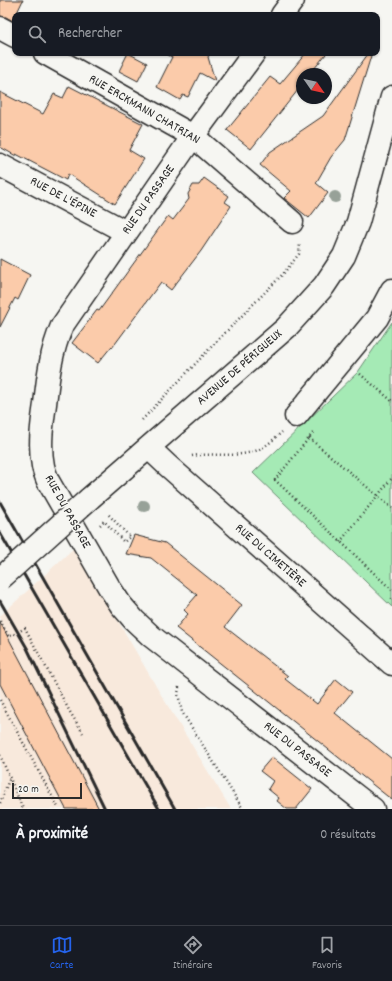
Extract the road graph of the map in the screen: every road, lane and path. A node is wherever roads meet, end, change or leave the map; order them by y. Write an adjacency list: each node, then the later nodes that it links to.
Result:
1 (293, 0): 2 (street)
2 (284, 12)
3 (0, 28): 4 (street)
4 (12, 34)
5 (50, 56): 8 (street, RUE ERCKMANN CHATRIAN)
6 (252, 56): 8 (street, RUE DU PASSAGE)
7 (392, 96): 18 (street, AVENUE DE PÉRIGUEUX)
8 (193, 136): 10 (street, RUE ERCKMANN CHATRIAN); 11 (street, RUE DU PASSAGE)
9 (0, 165): 11 (street, RUE DE L'ÉPINE)
10 (292, 222): 13 (path)
11 (126, 232): 32 (street, RUE DU PASSAGE)
12 (392, 290): 14 (street)
13 (217, 341)
14 (343, 360): 15 (path); 16 (street)
15 (392, 401)
16 (296, 416): 19 (path)
17 (309, 438): 22 (path)
18 (149, 448): 23 (street, AVENUE DE PÉRIGUEUX); 33 (street, RUE DU CIMETIÈRE)
19 (194, 455)
20 (392, 478): 22 (path)
21 (275, 480): 26 (path)
22 (378, 496): 24 (path); 26 (path)
23 (97, 505): 25 (path); 27 (street, AVENUE DE PÉRIGUEUX, bridge)
24 (392, 508)
25 (104, 521)
26 (340, 542): 28 (path)
27 (0, 579)
28 (392, 590)
29 (392, 598): 30 (path)
30 (392, 602)
31 (0, 621): 35 (path)
32 (184, 661): 41 (path); 42 (street, RUE DU PASSAGE)
33 (392, 664)
34 (0, 700): 40 (path)
35 (83, 733)
36 (0, 755): 37 (path)
37 (10, 777): 38 (path); 39 (path)
38 (0, 803)
39 (23, 809)
40 (59, 809)
41 (243, 809)
42 (373, 809)

